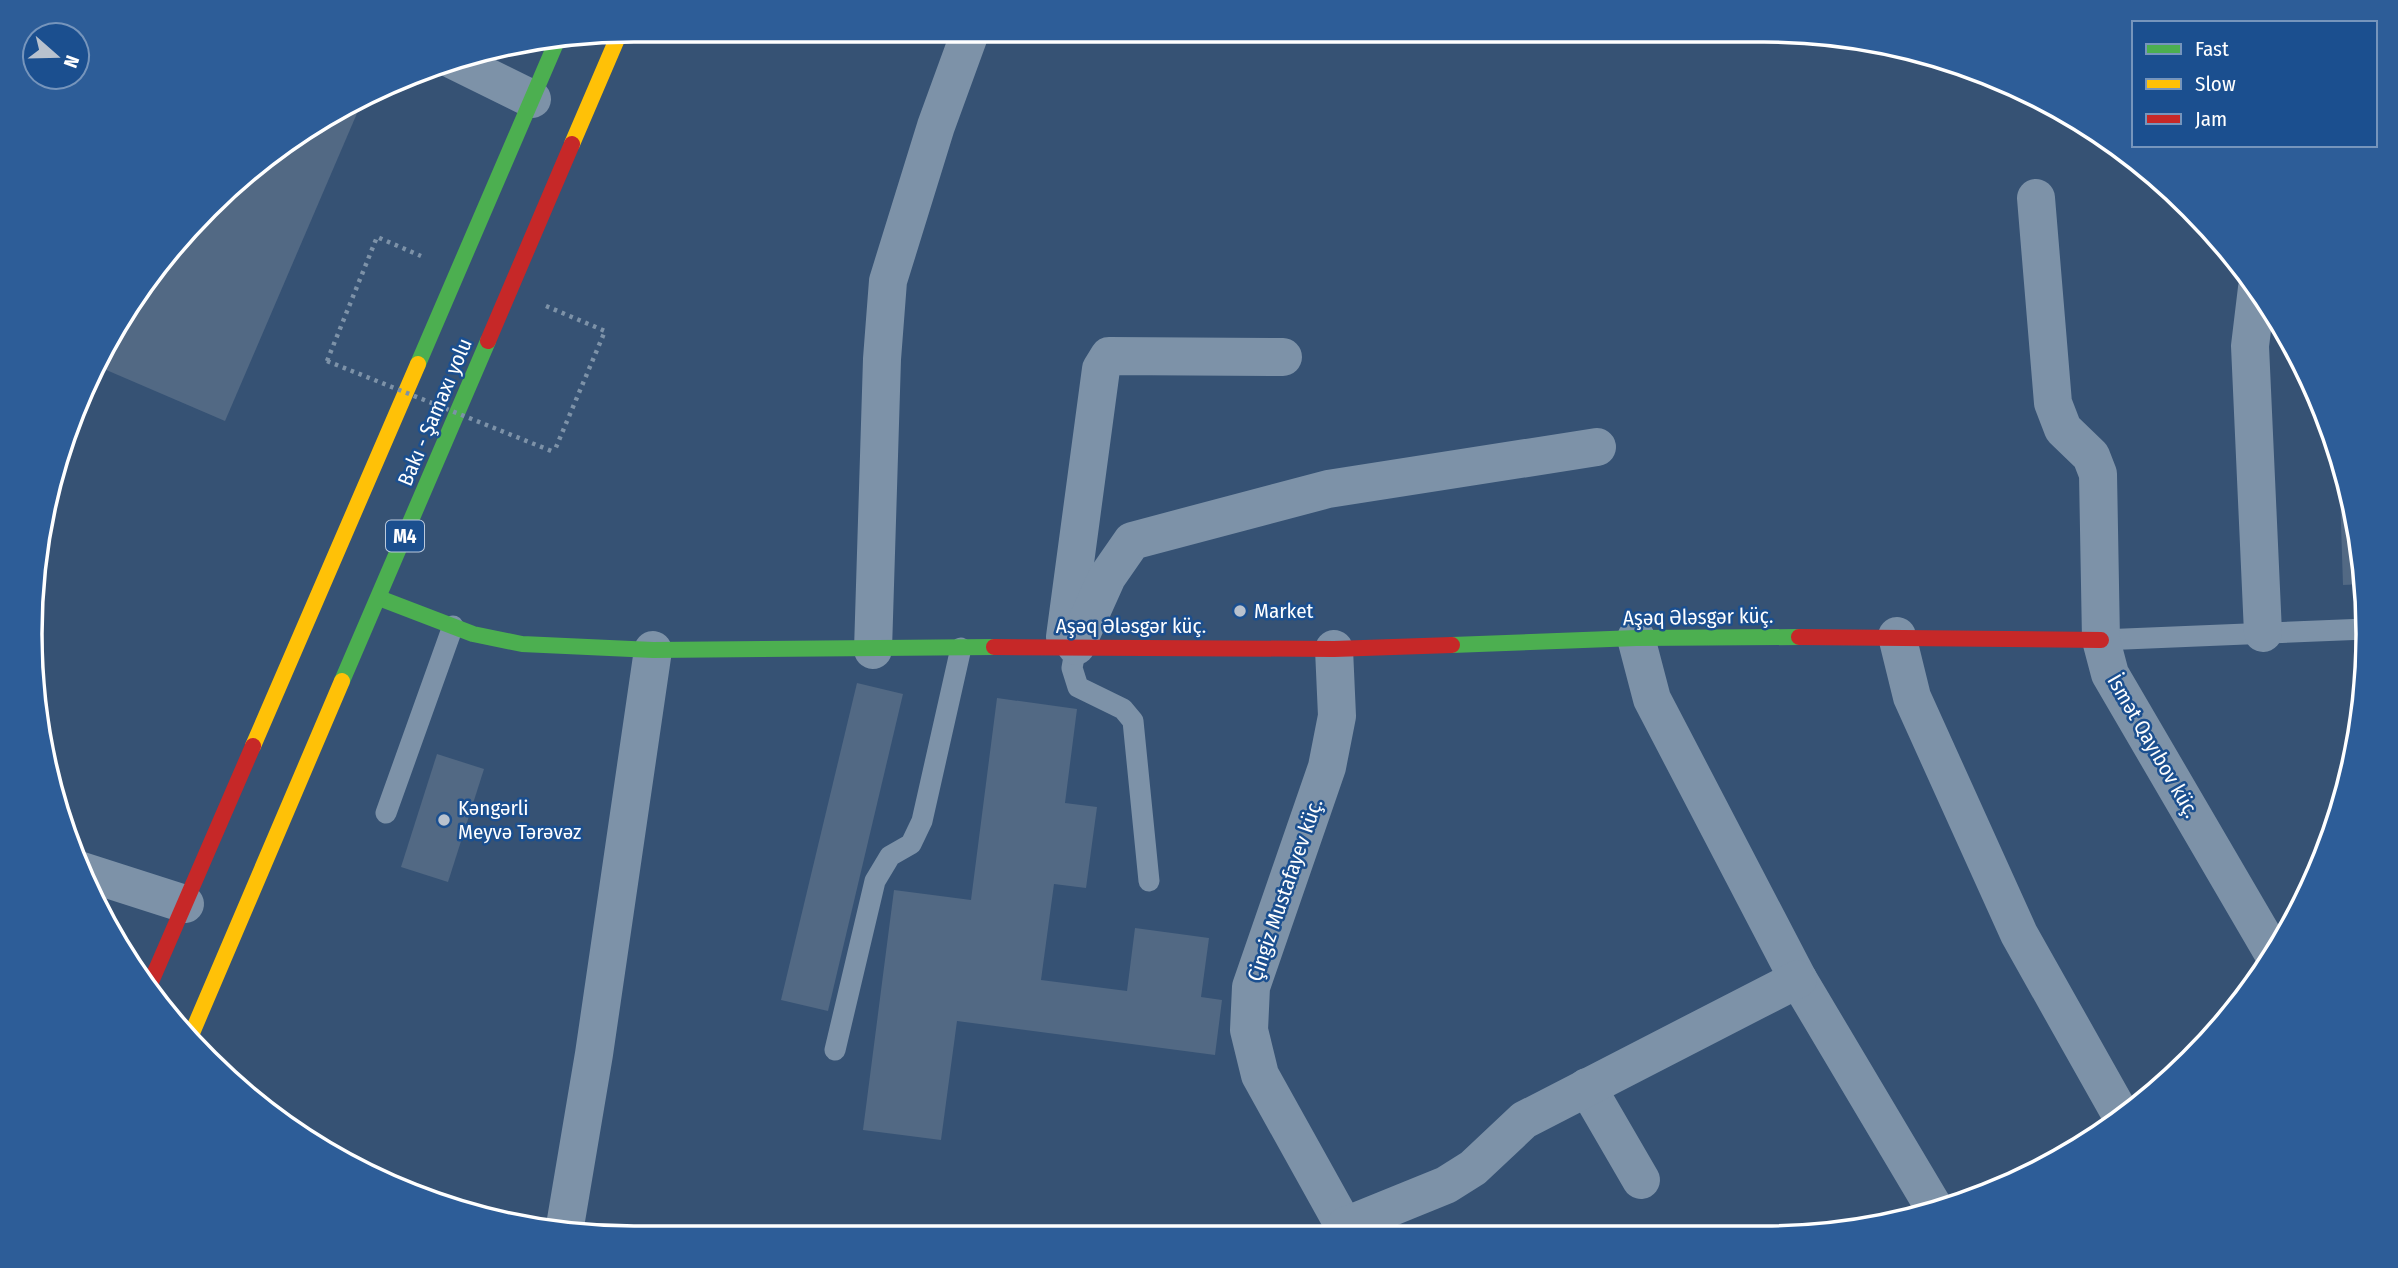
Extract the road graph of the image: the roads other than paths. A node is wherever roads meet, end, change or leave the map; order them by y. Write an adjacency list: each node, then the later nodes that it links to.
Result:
1 (615, 42): 10 (main road, Bakı - Şamaxı yolu / M4)
2 (967, 42): 21 (street)
3 (554, 47): 5 (main road, Bakı - Şamaxı yolu)
4 (466, 66): 5 (street)
5 (532, 99): 25 (main road, Bakı - Şamaxı yolu)
6 (2036, 198): 16 (street, İsmət Qayıbov küç.)
7 (2255, 304): 13 (street)
8 (1283, 357): 17 (street)
9 (1597, 447): 17 (street)
10 (379, 598): 11 (main road, Aşəq Ələsgər küç.); 29 (main road, Bakı - Şamaxı yolu / M4)
11 (453, 626): 20 (main road, Aşəq Ələsgər küç.); 22 (lane)
12 (2356, 629): 13 (lane)
13 (2263, 633): 16 (lane)
14 (1897, 636): 15 (main road, Aşəq Ələsgər küç.); 16 (main road, Aşəq Ələsgər küç.); 32 (street)
15 (1636, 638): 19 (main road, Aşəq Ələsgər küç.); 28 (street)
16 (2101, 640): 26 (street, İsmət Qayıbov küç.)
17 (1070, 646): 18 (main road, Aşəq Ələsgər küç.); 19 (main road, Aşəq Ələsgər küç.); 24 (lane)
18 (961, 648): 21 (main road, Aşəq Ələsgər küç.); 30 (lane)
19 (1334, 649): 36 (street, Çingiz Mustafayev küç.)
20 (653, 650): 21 (main road, Aşəq Ələsgər küç.); 35 (street)
21 (873, 650)
22 (386, 813)
23 (93, 875): 25 (street)
24 (1149, 881)
25 (184, 904): 27 (main road, Bakı - Şamaxı yolu)
26 (2268, 944)
27 (153, 978)
28 (1798, 979): 31 (street); 34 (street)
29 (194, 1030)
30 (835, 1050)
31 (1587, 1087): 33 (street); 37 (street)
32 (2117, 1109)
33 (1642, 1180)
34 (1931, 1202)
35 (566, 1222)
36 (1345, 1226)
37 (1356, 1226)

